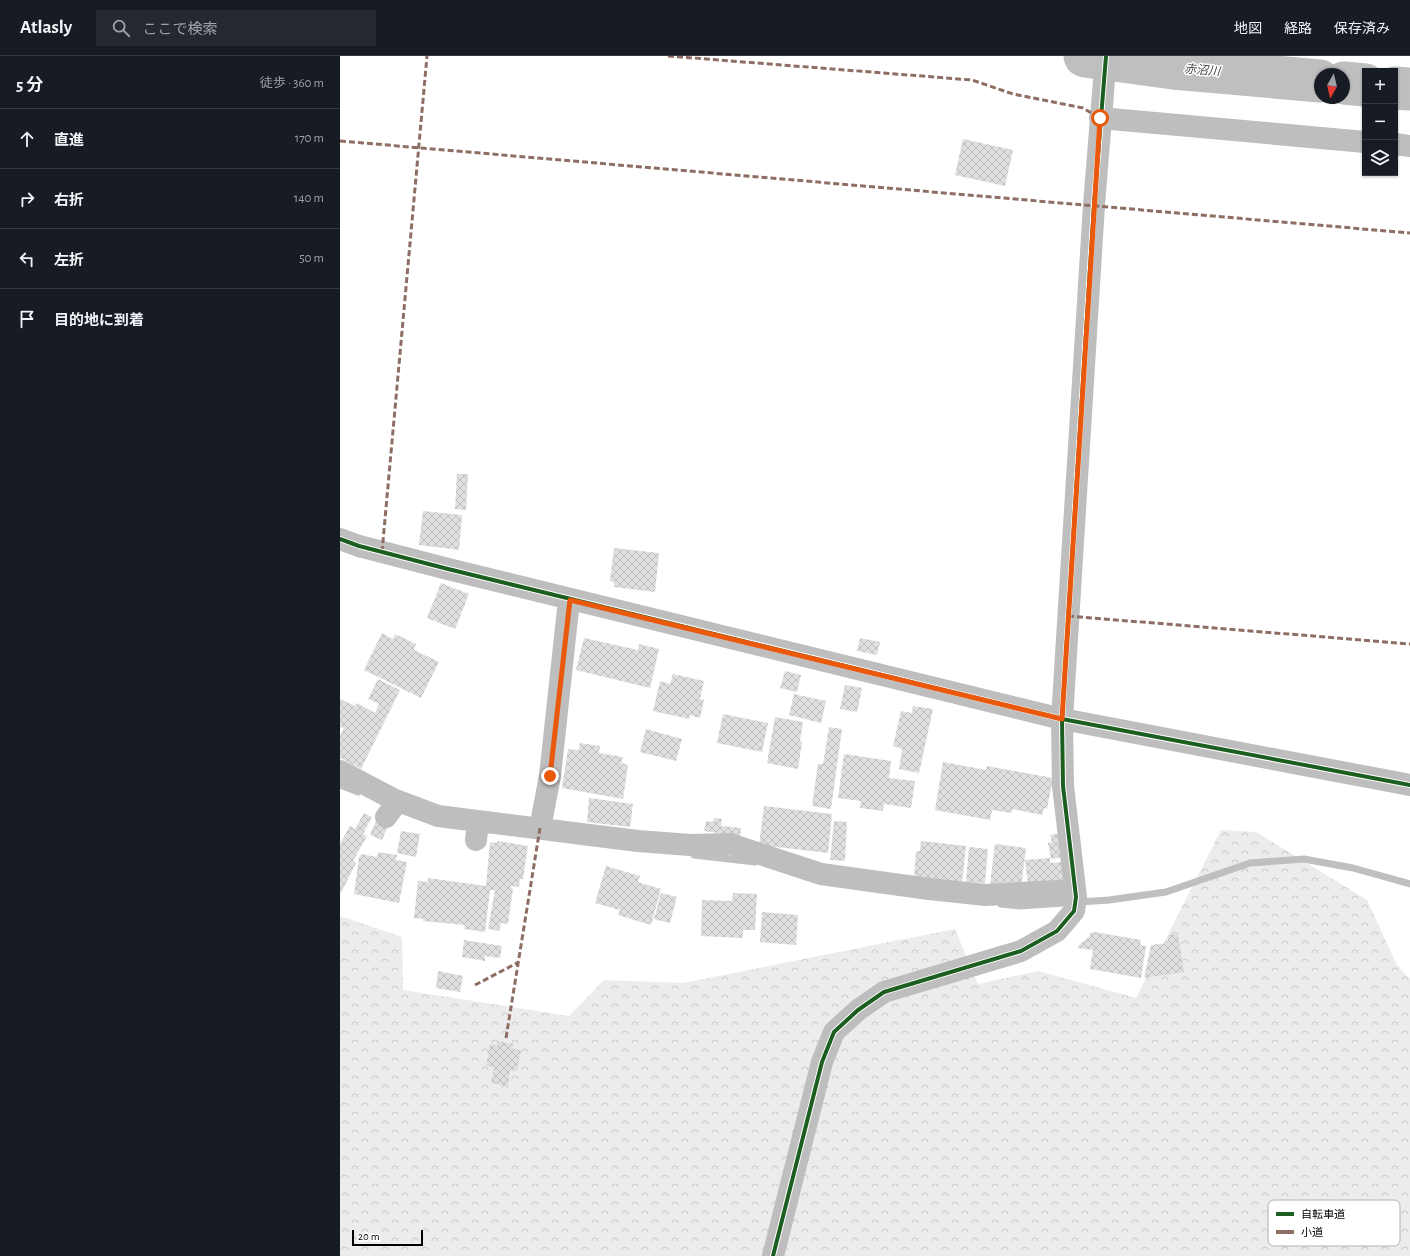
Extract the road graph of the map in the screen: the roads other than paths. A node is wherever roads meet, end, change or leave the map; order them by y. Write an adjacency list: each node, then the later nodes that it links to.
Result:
1 (1106, 56): 2 (street)
2 (1101, 109): 3 (street); 8 (street)
3 (1362, 142)
4 (1398, 144): 5 (street)
5 (1410, 146)
6 (340, 539): 7 (street)
7 (570, 600): 8 (street); 11 (street)
8 (1062, 719): 10 (street); 12 (street)
9 (340, 771): 11 (street)
10 (1410, 785)
11 (540, 828): 12 (street)
12 (1075, 899): 13 (street)
13 (773, 1256)

